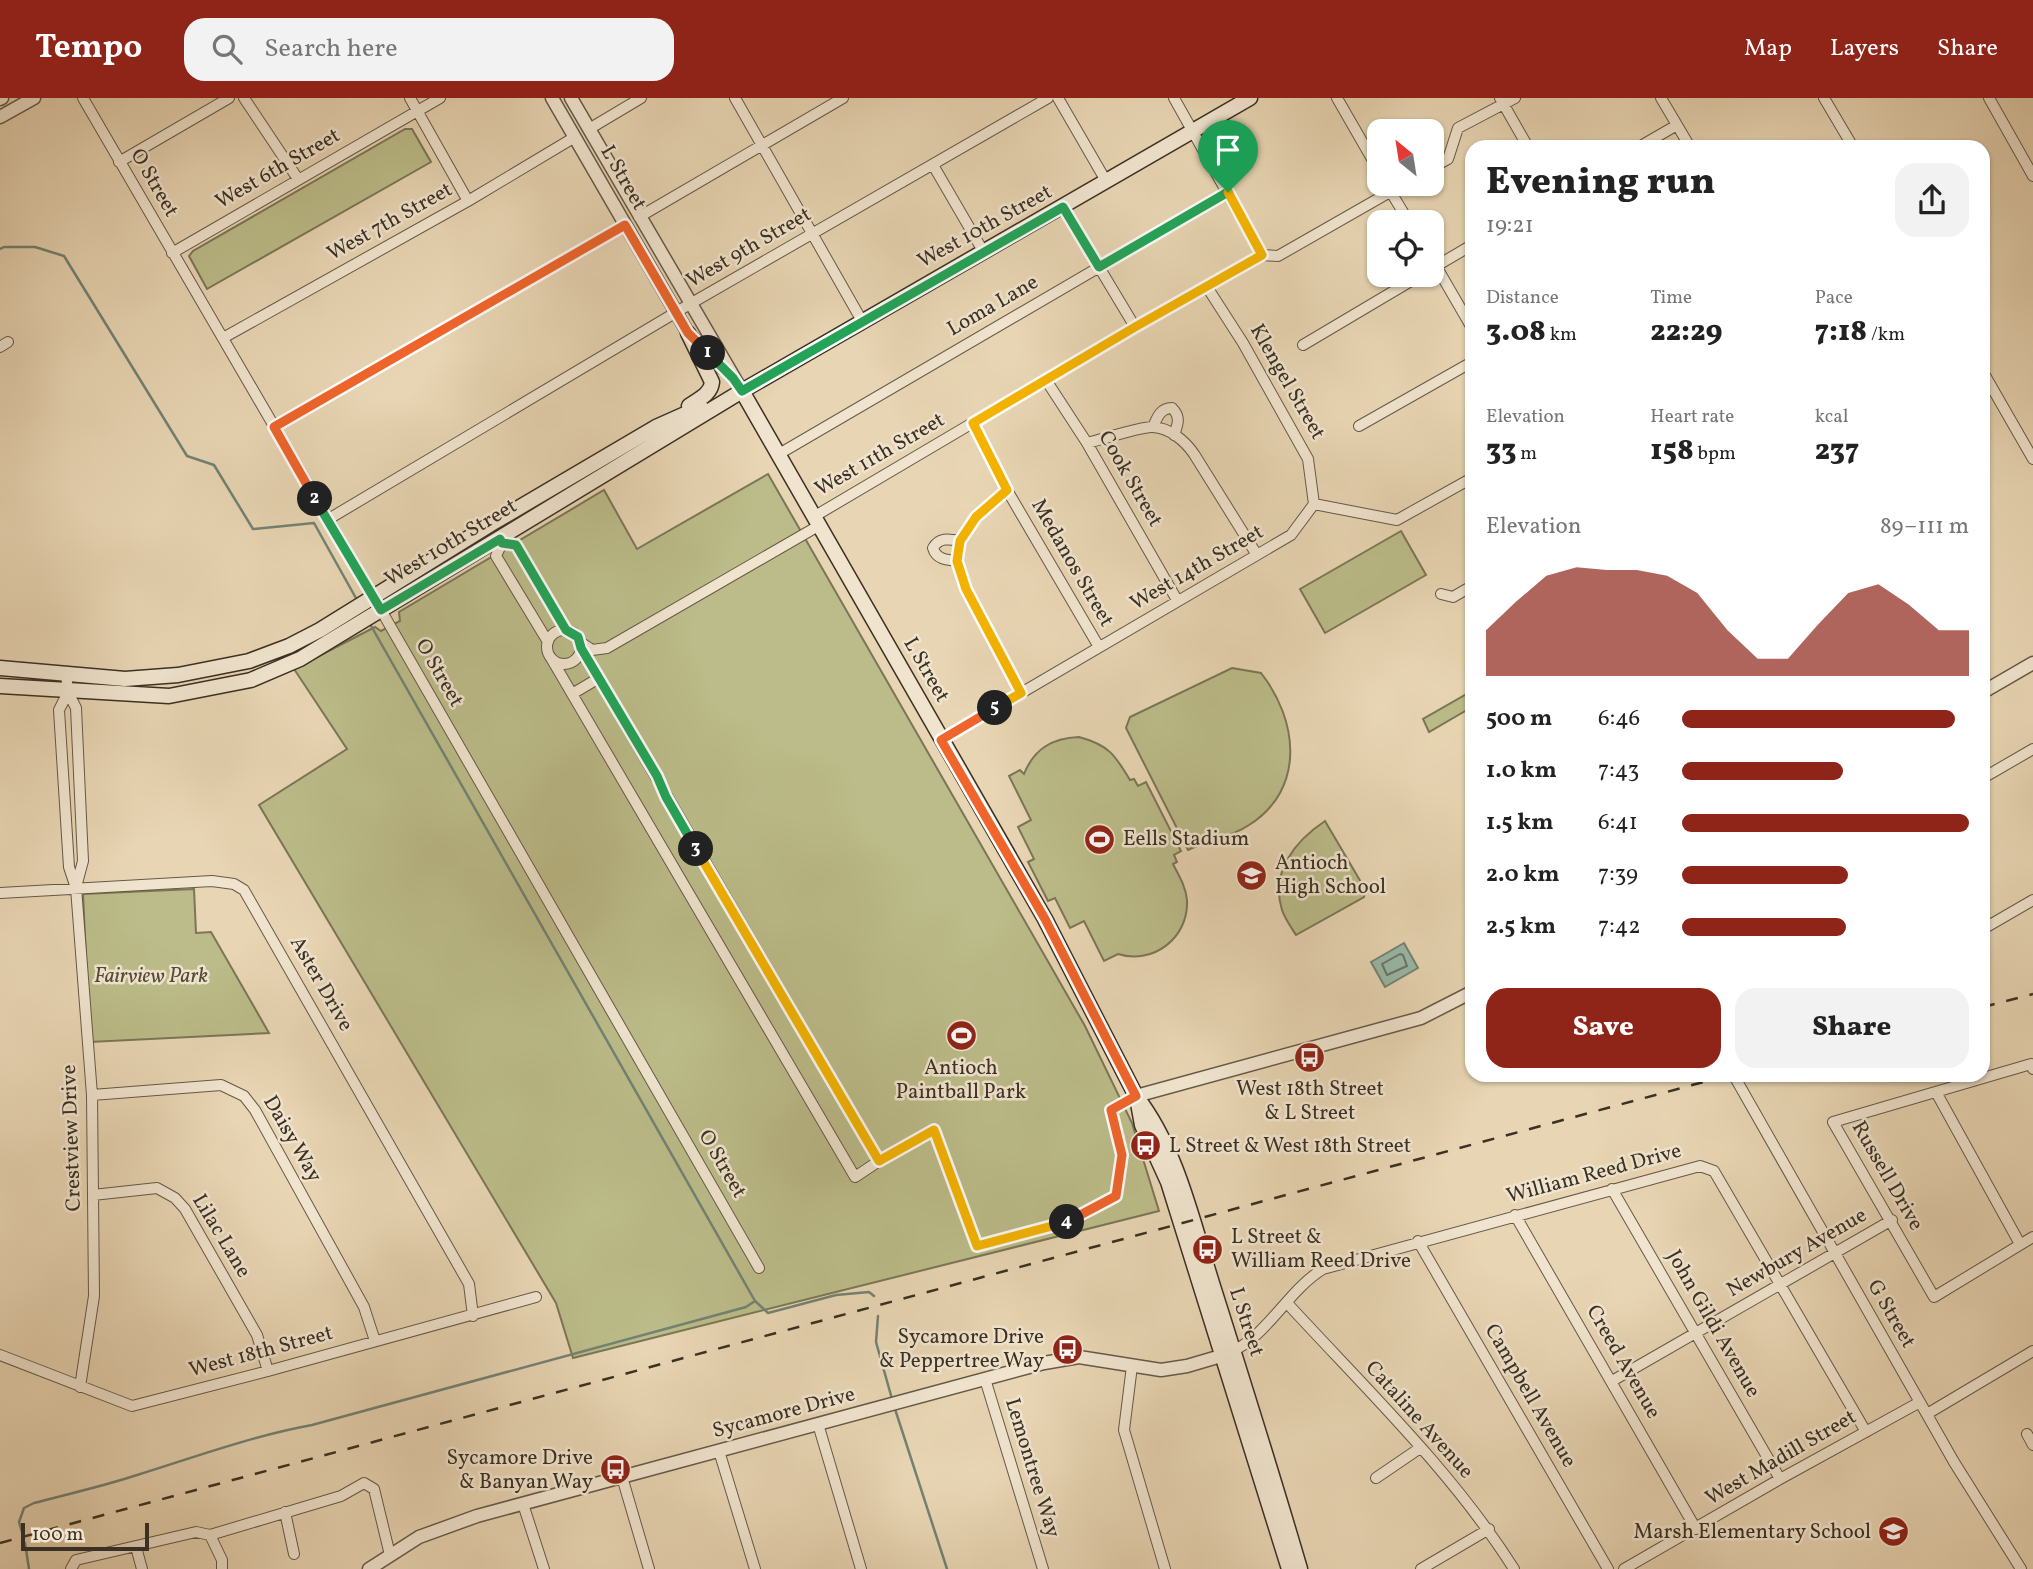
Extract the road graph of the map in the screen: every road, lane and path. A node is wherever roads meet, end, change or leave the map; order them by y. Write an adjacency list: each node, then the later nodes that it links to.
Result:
1 (34, 98): 23 (street)
2 (83, 98): 35 (street, O Street)
3 (229, 98): 35 (street)
4 (244, 98): 38 (street)
5 (410, 98): 22 (street)
6 (440, 98): 22 (street, West 6th Street)
7 (552, 98): 27 (street, L Street)
8 (571, 98): 25 (street, L Street)
9 (641, 98): 25 (street)
10 (735, 98): 32 (street)
11 (843, 98): 32 (street)
12 (1048, 98): 36 (street, West 9th Street)
13 (1058, 98): 39 (street)
14 (1174, 98): 26 (street)
15 (1250, 98): 26 (main road, West 10th Street)
16 (1337, 98): 33 (street)
17 (1515, 98): 21 (street)
18 (1661, 98): 24 (street)
19 (1825, 98): 31 (street)
20 (1989, 98): 37 (street)
21 (1502, 101): 28 (street); 34 (street)
22 (417, 111): 38 (street, West 6th Street); 42 (street)
23 (0, 117)
24 (1677, 125): 29 (street); 30 (street)
25 (589, 129): 44 (street, L Street)
26 (1193, 130): 39 (main road, West 10th Street); 40 (street)
27 (575, 137): 42 (street, West 7th Street); 45 (street, L Street)
28 (1524, 140)
29 (1651, 140)
30 (1686, 140)
31 (1848, 140)
32 (762, 146): 44 (street); 46 (street)
33 (1367, 150)
34 (1444, 161)
35 (119, 162): 49 (street, O Street)
36 (933, 165): 46 (street, West 9th Street); 48 (street)
37 (2033, 176)
38 (298, 179): 49 (street, West 6th Street)
39 (1106, 181): 43 (main road, West 10th Street)
40 (1228, 192): 50 (street); 52 (street, Loma Lane)
41 (1375, 196): 50 (street, West 11th Street)
42 (468, 201): 62 (street, West 7th Street)
43 (1063, 207): 48 (main road, West 10th Street); 52 (street)
44 (639, 217): 56 (street, L Street)
45 (625, 225): 57 (street, L Street); 71 (street)
46 (813, 234): 56 (street, West 9th Street); 59 (street)
47 (1465, 249): 51 (street)
48 (983, 251): 59 (main road, West 10th Street)
49 (172, 253): 62 (street, O Street)
50 (1262, 255): 54 (street, West 11th Street)
51 (1444, 259)
52 (1099, 267): 60 (street); 76 (street, Loma Lane)
53 (1444, 283): 58 (street)
54 (1207, 287): 60 (street, West 11th Street); 80 (street, Klengel Street)
55 (1401, 287): 63 (street)
56 (690, 304): 57 (street, West 9th Street); 65 (street, L Street)
57 (676, 313): 61 (street, L Street); 81 (street, West 9th Street)
58 (1465, 317)
59 (862, 321): 68 (main road, West 10th Street)
60 (1135, 327): 66 (street, West 11th Street)
61 (688, 333): 65 (street, L Street); 72 (main road)
62 (223, 338): 71 (street, O Street)
63 (1303, 345)
64 (1465, 366): 70 (street)
65 (733, 378): 68 (street, L Street)
66 (1046, 380): 69 (street, West 11th Street); 75 (street, Cook Street)
67 (1990, 384): 77 (street)
68 (742, 391): 72 (main road, West 10th Street); 76 (main road, L Street); 84 (main road, West 10th Street)
69 (973, 423): 79 (street, Medanos Street); 82 (street, West 11th Street)
70 (1359, 426)
71 (274, 427): 81 (street, O Street)
72 (656, 427): 83 (main road, West 10th Street)
73 (1153, 427): 74 (street); 74 (street); 75 (street)
74 (1174, 435): 86 (street)
75 (1087, 443): 91 (street, Cook Street)
76 (779, 454): 82 (main road, L Street)
77 (2033, 459)
78 (1465, 482): 80 (street)
79 (1007, 490): 85 (street); 96 (street, Medanos Street)
80 (1314, 504): 86 (street, West 14th Street)
81 (327, 520): 90 (street, O Street)
82 (817, 521): 95 (street, West 11th Street); 107 (main road, L Street)
83 (491, 524): 84 (street); 90 (main road, West 10th Street)
84 (501, 541): 92 (main road, West 10th Street); 93 (street); 94 (street)
85 (960, 541): 87 (street); 87 (street)
86 (1257, 555): 91 (street, West 14th Street)
87 (957, 561): 105 (street)
88 (1465, 590): 89 (street)
89 (1441, 594)
90 (372, 596): 92 (street, O Street); 100 (main road, West 10th Street)
91 (1177, 600): 96 (street, West 14th Street)
92 (381, 610): 104 (main road, West 10th Street); 131 (street, O Street)
93 (566, 630): 94 (street); 95 (street)
94 (548, 642): 97 (street)
95 (581, 645): 97 (street); 101 (street)
96 (1099, 647): 105 (street, West 14th Street)
97 (551, 658): 106 (street)
98 (2033, 663): 103 (street)
99 (0, 668): 100 (main road, West 10th Street)
100 (66, 674): 104 (street, Crestview Drive)
101 (599, 678): 106 (street); 122 (street)
102 (0, 686): 104 (main road, West 10th Street)
103 (1990, 688)
104 (68, 692): 110 (street, Crestview Drive); 110 (street, Crestview Drive)
105 (1021, 693): 107 (street, West 14th Street)
106 (572, 694): 122 (street)
107 (941, 740): 121 (main road, L Street)
108 (2033, 749): 109 (street)
109 (1990, 774)
110 (76, 888): 111 (street, Aster Drive); 120 (street, Crestview Drive); 135 (street, Aster Drive)
111 (0, 892)
112 (2033, 900): 113 (street)
113 (1990, 925)
114 (1465, 996): 121 (street)
115 (2033, 1069): 116 (street, Russell Drive)
116 (1990, 1076)
117 (1738, 1082): 130 (street, G Street)
118 (1970, 1082): 119 (street, Russell Drive)
119 (1936, 1092): 126 (street, Russell Drive); 129 (street)
120 (92, 1094): 124 (street, Crestview Drive); 137 (street, Daisy Way)
121 (1136, 1096): 122 (street); 139 (main road, L Street)
122 (879, 1161)
123 (1612, 1189): 125 (street, William Reed Drive); 132 (street, William Reed Drive); 136 (street, John Gildi Avenue)
124 (93, 1195): 142 (street, Lilac Lane); 145 (street, Crestview Drive)
125 (1515, 1215): 128 (street, William Reed Drive); 144 (street, Creed Avenue)
126 (1892, 1220): 129 (street, Russell Drive); 130 (street, Newbury Avenue)
127 (2033, 1237): 129 (street, Russell Drive)
128 (1418, 1241): 134 (street, William Reed Drive); 179 (street, Campbell Avenue)
129 (2021, 1244)
130 (1835, 1253): 132 (street, Newbury Avenue); 146 (street, G Street)
131 (759, 1268)
132 (1782, 1284): 136 (street, Newbury Avenue); 149 (street, William Reed Drive)
133 (536, 1297): 135 (street, West 18th Street)
134 (1287, 1303): 139 (street, William Reed Drive); 152 (street, Cataline Avenue)
135 (473, 1316): 137 (street, West 18th Street)
136 (1696, 1334): 144 (street, Newbury Avenue); 156 (street, John Gildi Avenue)
137 (375, 1341): 142 (street, West 18th Street)
138 (2033, 1351): 147 (street)
139 (1227, 1354): 141 (street, Sycamore Drive); 175 (main road, L Street); 176 (main road, L Street)
140 (0, 1355): 145 (street, West 18th Street)
141 (1132, 1366): 143 (street, Sycamore Drive); 174 (street)
142 (268, 1371): 145 (street, West 18th Street)
143 (985, 1379): 148 (street, Sycamore Drive); 173 (street, Lemontree Way)
144 (1612, 1381): 160 (street, Creed Avenue)
145 (80, 1387)
146 (1920, 1402): 147 (street, G Street); 149 (street, West Madill Street)
147 (1927, 1413): 181 (street, G Street)
148 (818, 1424): 153 (street, Sycamore Drive); 172 (street)
149 (1866, 1432): 156 (street, West Madill Street)
150 (2027, 1434): 151 (street)
151 (2033, 1445)
152 (1420, 1448): 155 (street); 159 (street, Cataline Avenue)
153 (719, 1451): 154 (street, Sycamore Drive); 171 (street)
154 (622, 1477): 157 (street, Sycamore Drive); 170 (street)
155 (1376, 1478)
156 (1780, 1479): 160 (street, West Madill Street)
157 (523, 1504): 164 (street, Sycamore Drive); 169 (street)
158 (285, 1513): 161 (street); 163 (street); 164 (street)
159 (1489, 1529): 177 (street); 178 (street, Cataline Avenue)
160 (1696, 1529): 180 (street, West Madill Street)
161 (210, 1535): 162 (street); 167 (street)
162 (136, 1547): 165 (street); 166 (street)
163 (294, 1555)
164 (390, 1555): 168 (street, Sycamore Drive)
165 (71, 1569)
166 (142, 1569)
167 (222, 1569)
168 (369, 1569)
169 (544, 1569)
170 (649, 1569)
171 (755, 1569)
172 (860, 1569)
173 (1043, 1569)
174 (1165, 1569)
175 (1289, 1569)
176 (1300, 1569)
177 (1421, 1569)
178 (1514, 1569)
179 (1608, 1569)
180 (1625, 1569)
181 (2021, 1569)

